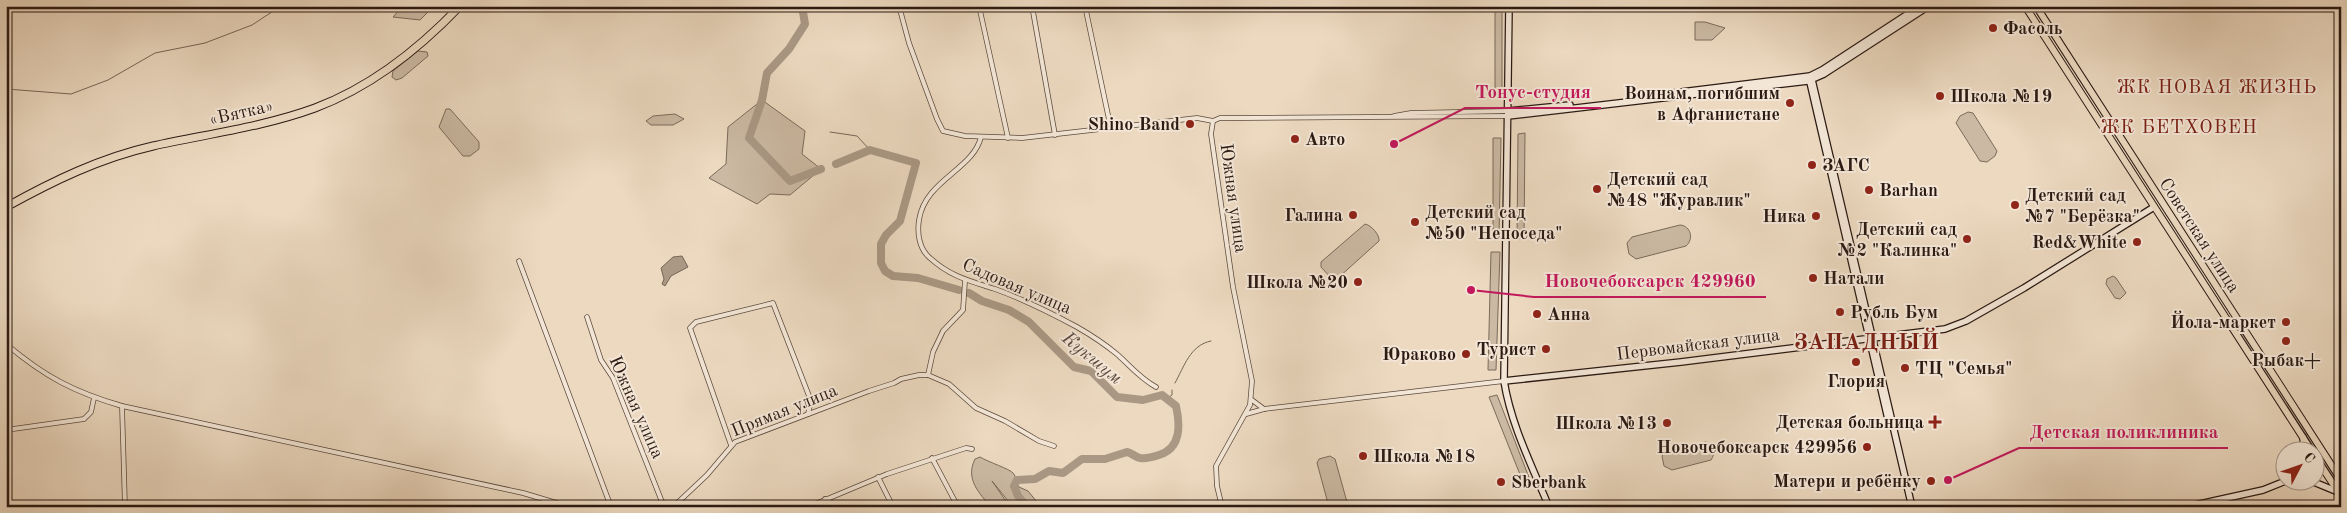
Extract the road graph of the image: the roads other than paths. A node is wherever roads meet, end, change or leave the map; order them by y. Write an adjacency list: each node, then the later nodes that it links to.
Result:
1 (460, 6): 22 (highway, «Вятка»)
2 (899, 6): 19 (street)
3 (979, 6): 20 (street)
4 (1032, 6): 18 (street)
5 (1086, 6): 17 (street)
6 (1509, 6): 15 (main road)
7 (1920, 6): 11 (main road)
8 (1929, 6): 11 (main road)
9 (2025, 6): 14 (main road, Советская улица)
10 (2036, 6): 13 (main road, Советская улица)
11 (1892, 27): 12 (main road)
12 (1810, 79): 15 (main road); 29 (main road)
13 (2094, 97): 14 (main road); 21 (main road, Советская улица)
14 (2086, 102): 23 (main road, Советская улица)
15 (1508, 114): 16 (street); 32 (main road)
16 (1213, 121): 17 (street); 35 (street, Южная улица)
17 (1111, 129): 18 (street)
18 (1056, 134): 20 (street)
19 (981, 137): 20 (street); 25 (street, Садовая улица)
20 (1008, 138)
21 (2161, 203): 23 (main road, Первомайская улица); 27 (main road, Советская улица)
22 (6, 207)
23 (2154, 207): 28 (main road, Советская улица); 29 (main road, Первомайская улица)
24 (519, 261): 60 (street)
25 (964, 281): 31 (street); 33 (street, Садовая улица)
26 (587, 317): 61 (street, Южная улица)
27 (2235, 317): 28 (main road); 53 (main road, Советская улица)
28 (2228, 321): 43 (main road, Советская улица)
29 (1871, 338): 32 (main road, Первомайская улица); 50 (main road)
30 (6, 344): 34 (street)
31 (928, 375): 39 (street, Прямая улица); 47 (street)
32 (1504, 381): 38 (street, Первомайская улица); 68 (main road)
33 (1156, 387)
34 (94, 398): 37 (street); 42 (street)
35 (1252, 400): 38 (street); 41 (street, Южная улица)
36 (811, 401): 39 (street); 40 (street); 46 (street)
37 (122, 406): 58 (street); 59 (street)
38 (1264, 409): 41 (street, Первомайская улица)
39 (820, 410): 40 (street, Прямая улица)
40 (807, 414): 46 (street, Прямая улица)
41 (1246, 414): 67 (street, Южная улица)
42 (6, 430)
43 (2303, 437): 44 (main road); 45 (main road, Советская улица)
44 (2303, 440)
45 (2305, 440)
46 (731, 445): 62 (street, Прямая улица)
47 (1054, 446)
48 (972, 449): 49 (street)
49 (932, 458): 52 (street); 66 (street)
50 (1900, 466): 69 (main road); 70 (main road)
51 (2324, 470): 56 (main road)
52 (878, 477): 57 (street); 65 (street)
53 (2341, 480)
54 (2274, 486): 71 (main road)
55 (2324, 487): 56 (main road)
56 (2340, 494)
57 (826, 500): 63 (street); 64 (street)
58 (125, 507)
59 (570, 507)
60 (611, 507)
61 (664, 507)
62 (673, 507)
63 (808, 507)
64 (838, 507)
65 (893, 507)
66 (958, 507)
67 (1222, 507)
68 (1549, 507)
69 (1908, 507)
70 (1912, 507)
71 (2186, 507)

